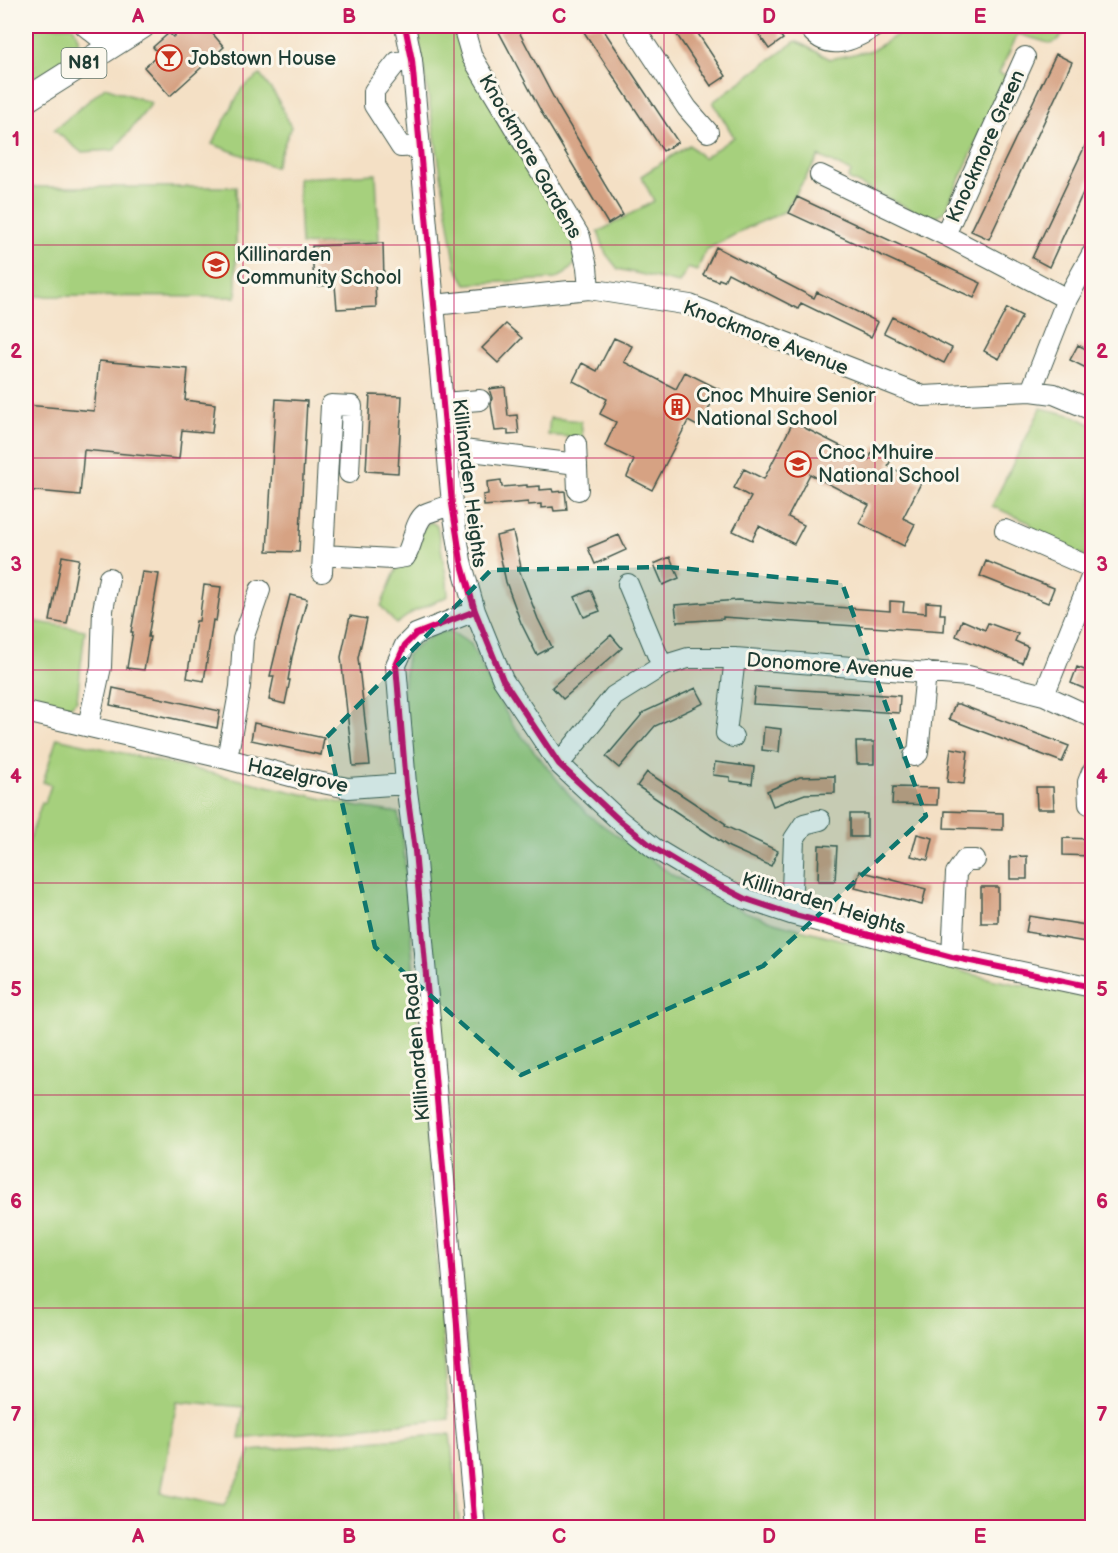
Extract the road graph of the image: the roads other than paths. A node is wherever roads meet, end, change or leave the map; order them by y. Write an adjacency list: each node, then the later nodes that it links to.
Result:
1 (85, 26): 8 (street)
2 (143, 26): 8 (main road, N81)
3 (405, 26): 10 (street, Killinarden Heights)
4 (463, 26): 17 (street, Knockmore Gardens)
5 (633, 26): 12 (street)
6 (808, 26): 7 (street)
7 (876, 26)
8 (110, 46): 11 (main road, N81)
9 (1025, 57): 15 (street, Knockmore Green)
10 (412, 60): 13 (street, Killinarden Heights); 13 (street)
11 (26, 100)
12 (708, 132)
13 (420, 147): 19 (street, Killinarden Heights)
14 (820, 175): 15 (street, Knockmore Green)
15 (945, 235): 18 (street, Knockmore Green)
16 (1092, 254): 18 (street)
17 (589, 289): 19 (street, Knockmore Avenue); 20 (street, Knockmore Avenue)
18 (1067, 299): 20 (street)
19 (434, 305): 22 (street, Killinarden Heights)
20 (1031, 391): 23 (street, Knockmore Avenue)
21 (480, 400): 22 (street)
22 (443, 403): 25 (street, Killinarden Heights)
23 (1092, 410)
24 (576, 444): 26 (street)
25 (447, 448): 26 (street); 29 (street, Killinarden Heights)
26 (577, 464): 28 (street)
27 (349, 473): 29 (street)
28 (578, 490)
29 (452, 504): 36 (street, Killinarden Heights)
30 (1005, 530): 31 (street)
31 (1092, 568)
32 (1092, 575): 40 (street)
33 (109, 578): 43 (street)
34 (628, 584): 38 (street)
35 (260, 590): 46 (street, Hazelgrove)
36 (475, 611): 47 (street, Killinarden Heights); 49 (street, Killinarden Road)
37 (735, 658): 38 (street, Donomore Avenue); 39 (street, Donomore Avenue); 44 (street, Donomore Avenue)
38 (662, 666): 47 (street, Donomore Avenue)
39 (926, 672): 40 (street, Donomore Avenue); 45 (street, Donomore Avenue)
40 (1044, 695): 42 (street, Donomore Avenue)
41 (26, 712): 43 (street, Hazelgrove)
42 (1092, 717)
43 (88, 726): 46 (street, Hazelgrove)
44 (733, 737)
45 (914, 756)
46 (227, 759): 49 (street, Hazelgrove)
47 (559, 764): 53 (street, Killinarden Heights)
48 (1092, 772): 50 (street)
49 (406, 784): 56 (street, Killinarden Road)
50 (1089, 804)
51 (820, 820): 53 (street, Killinarden Heights)
52 (975, 860): 54 (street)
53 (791, 914): 54 (street, Killinarden Heights)
54 (952, 957): 55 (street, Killinarden Heights)
55 (1092, 987)
56 (475, 1527)

